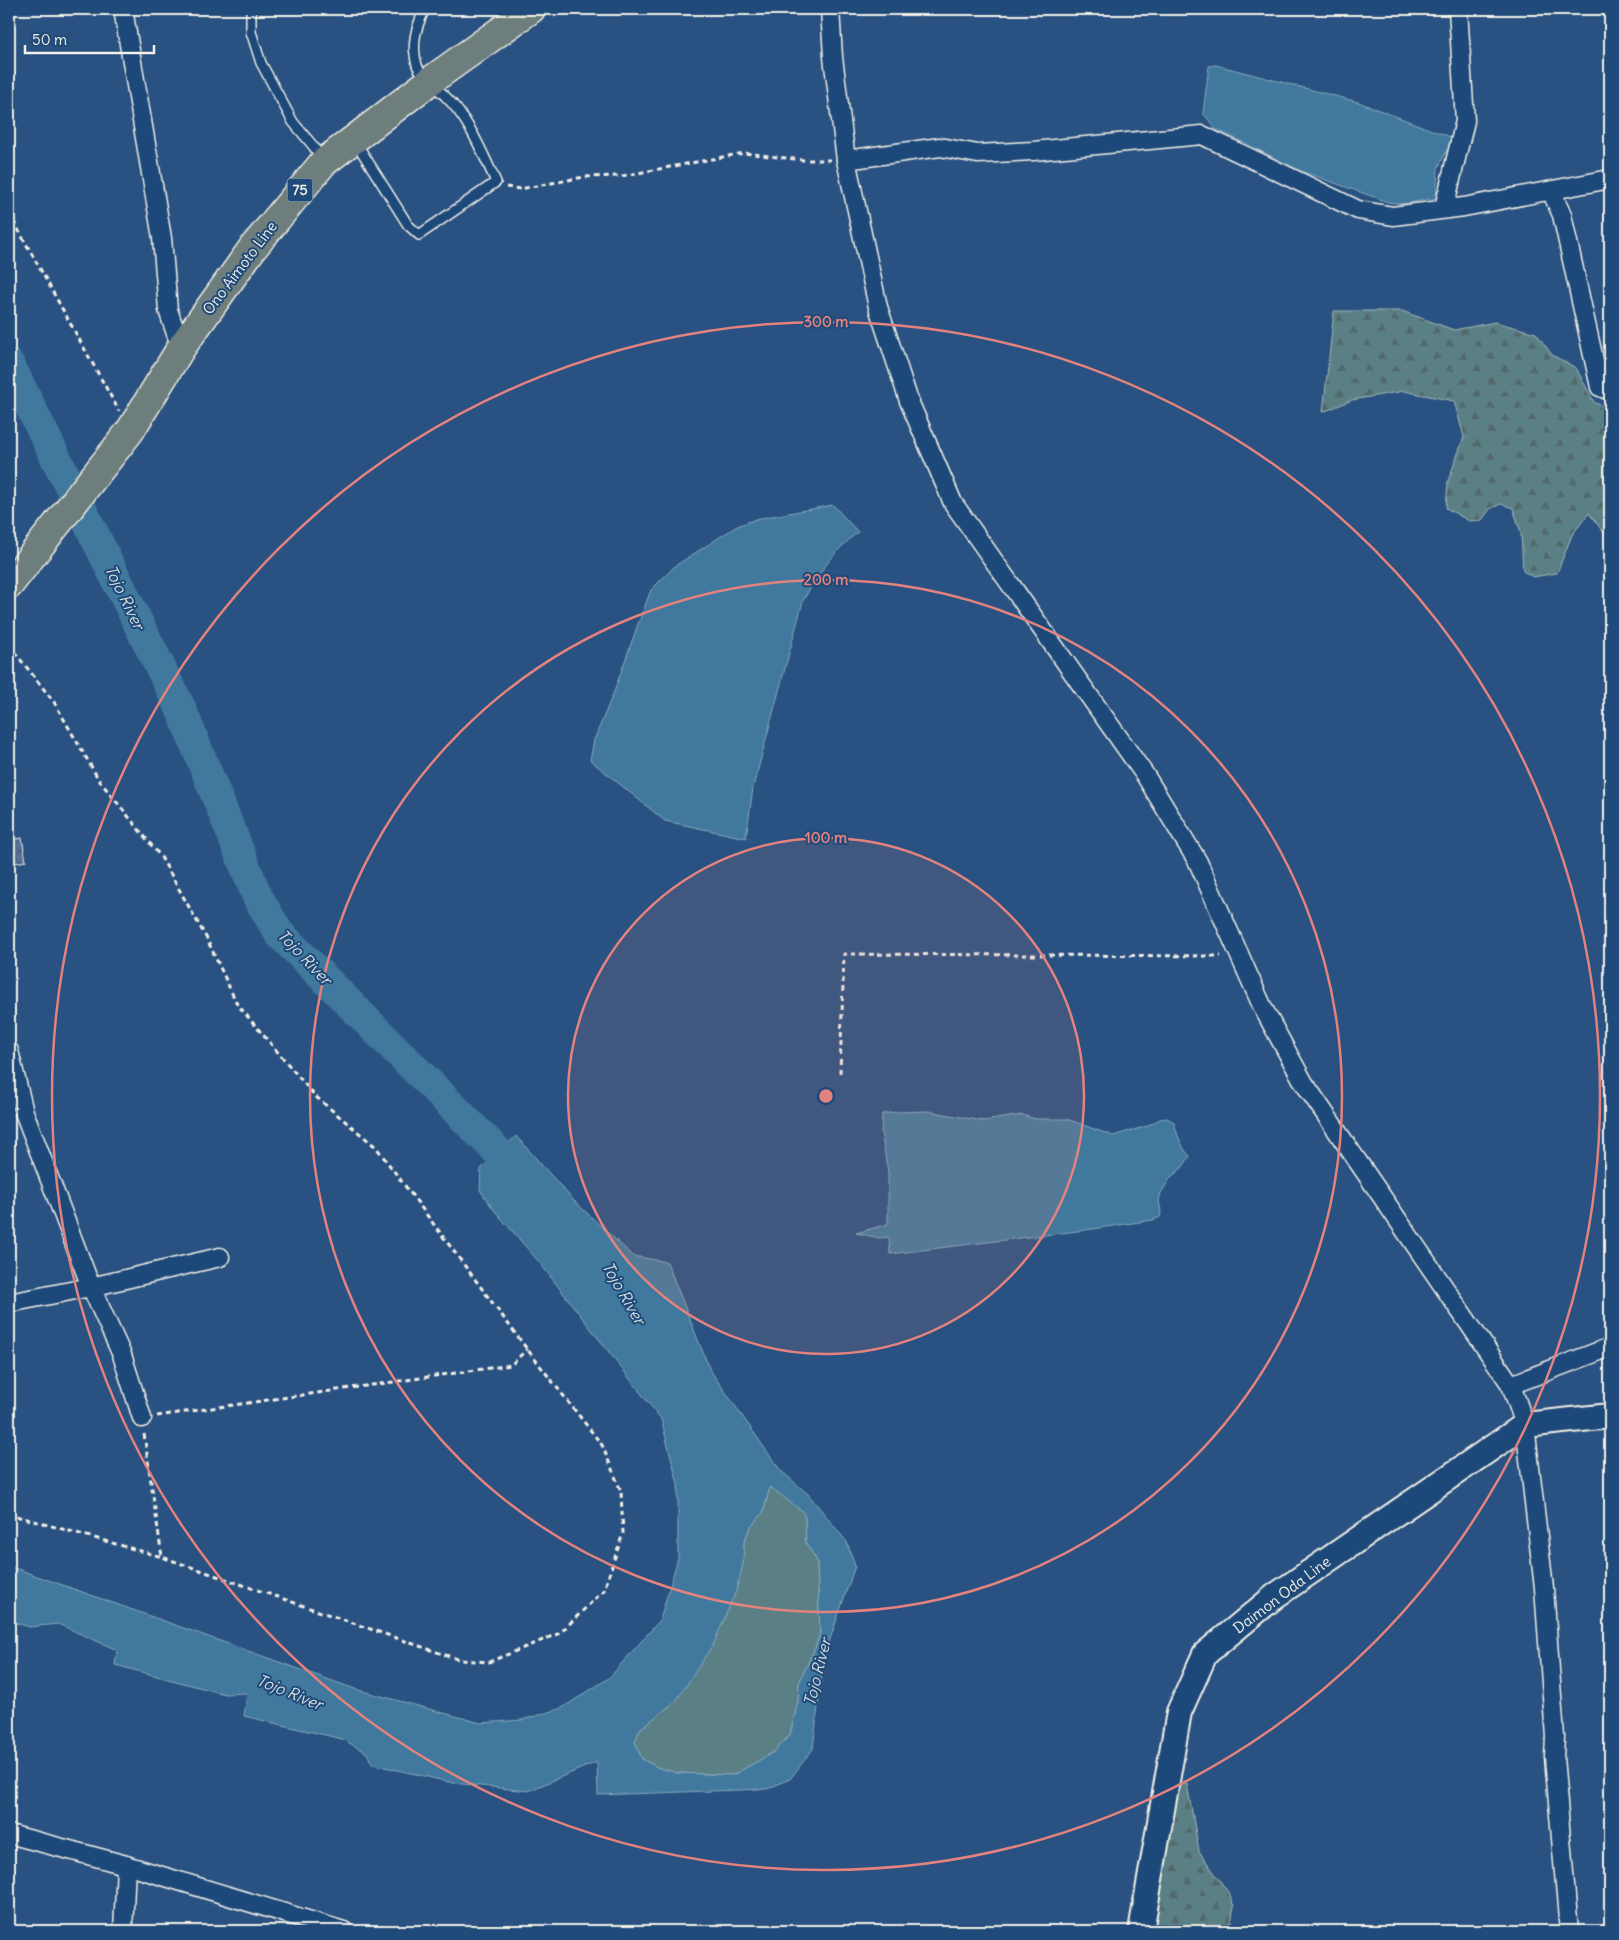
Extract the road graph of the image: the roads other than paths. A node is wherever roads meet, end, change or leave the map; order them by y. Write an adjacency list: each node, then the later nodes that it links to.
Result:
1 (123, 9): 14 (street)
2 (251, 9): 10 (lane)
3 (425, 9): 7 (lane)
4 (531, 9): 7 (main road, Ono Aimoto Line / 75)
5 (830, 9): 9 (street)
6 (1458, 9): 13 (street)
7 (430, 81): 8 (main road, Ono Aimoto Line / 75); 8 (lane)
8 (354, 139): 10 (main road, Ono Aimoto Line / 75)
9 (846, 160): 13 (street); 22 (street)
10 (323, 162): 14 (main road, Ono Aimoto Line / 75)
11 (1610, 179): 12 (street)
12 (1551, 191): 13 (street); 15 (street)
13 (1444, 208)
14 (180, 348): 16 (main road, Ono Aimoto Line / 75)
15 (1610, 391)
16 (9, 585)
17 (9, 1051): 19 (street)
18 (220, 1257): 19 (street)
19 (91, 1287): 20 (street); 24 (street)
20 (9, 1303)
21 (1610, 1347): 22 (street)
22 (1511, 1385): 25 (street)
23 (1610, 1416): 25 (main road, Daimon Oda Line)
24 (142, 1418)
25 (1525, 1426): 30 (main road, Daimon Oda Line); 31 (street)
26 (9, 1834): 27 (street)
27 (126, 1865): 28 (street); 29 (street)
28 (123, 1931)
29 (344, 1931)
30 (1141, 1931)
31 (1570, 1931)

